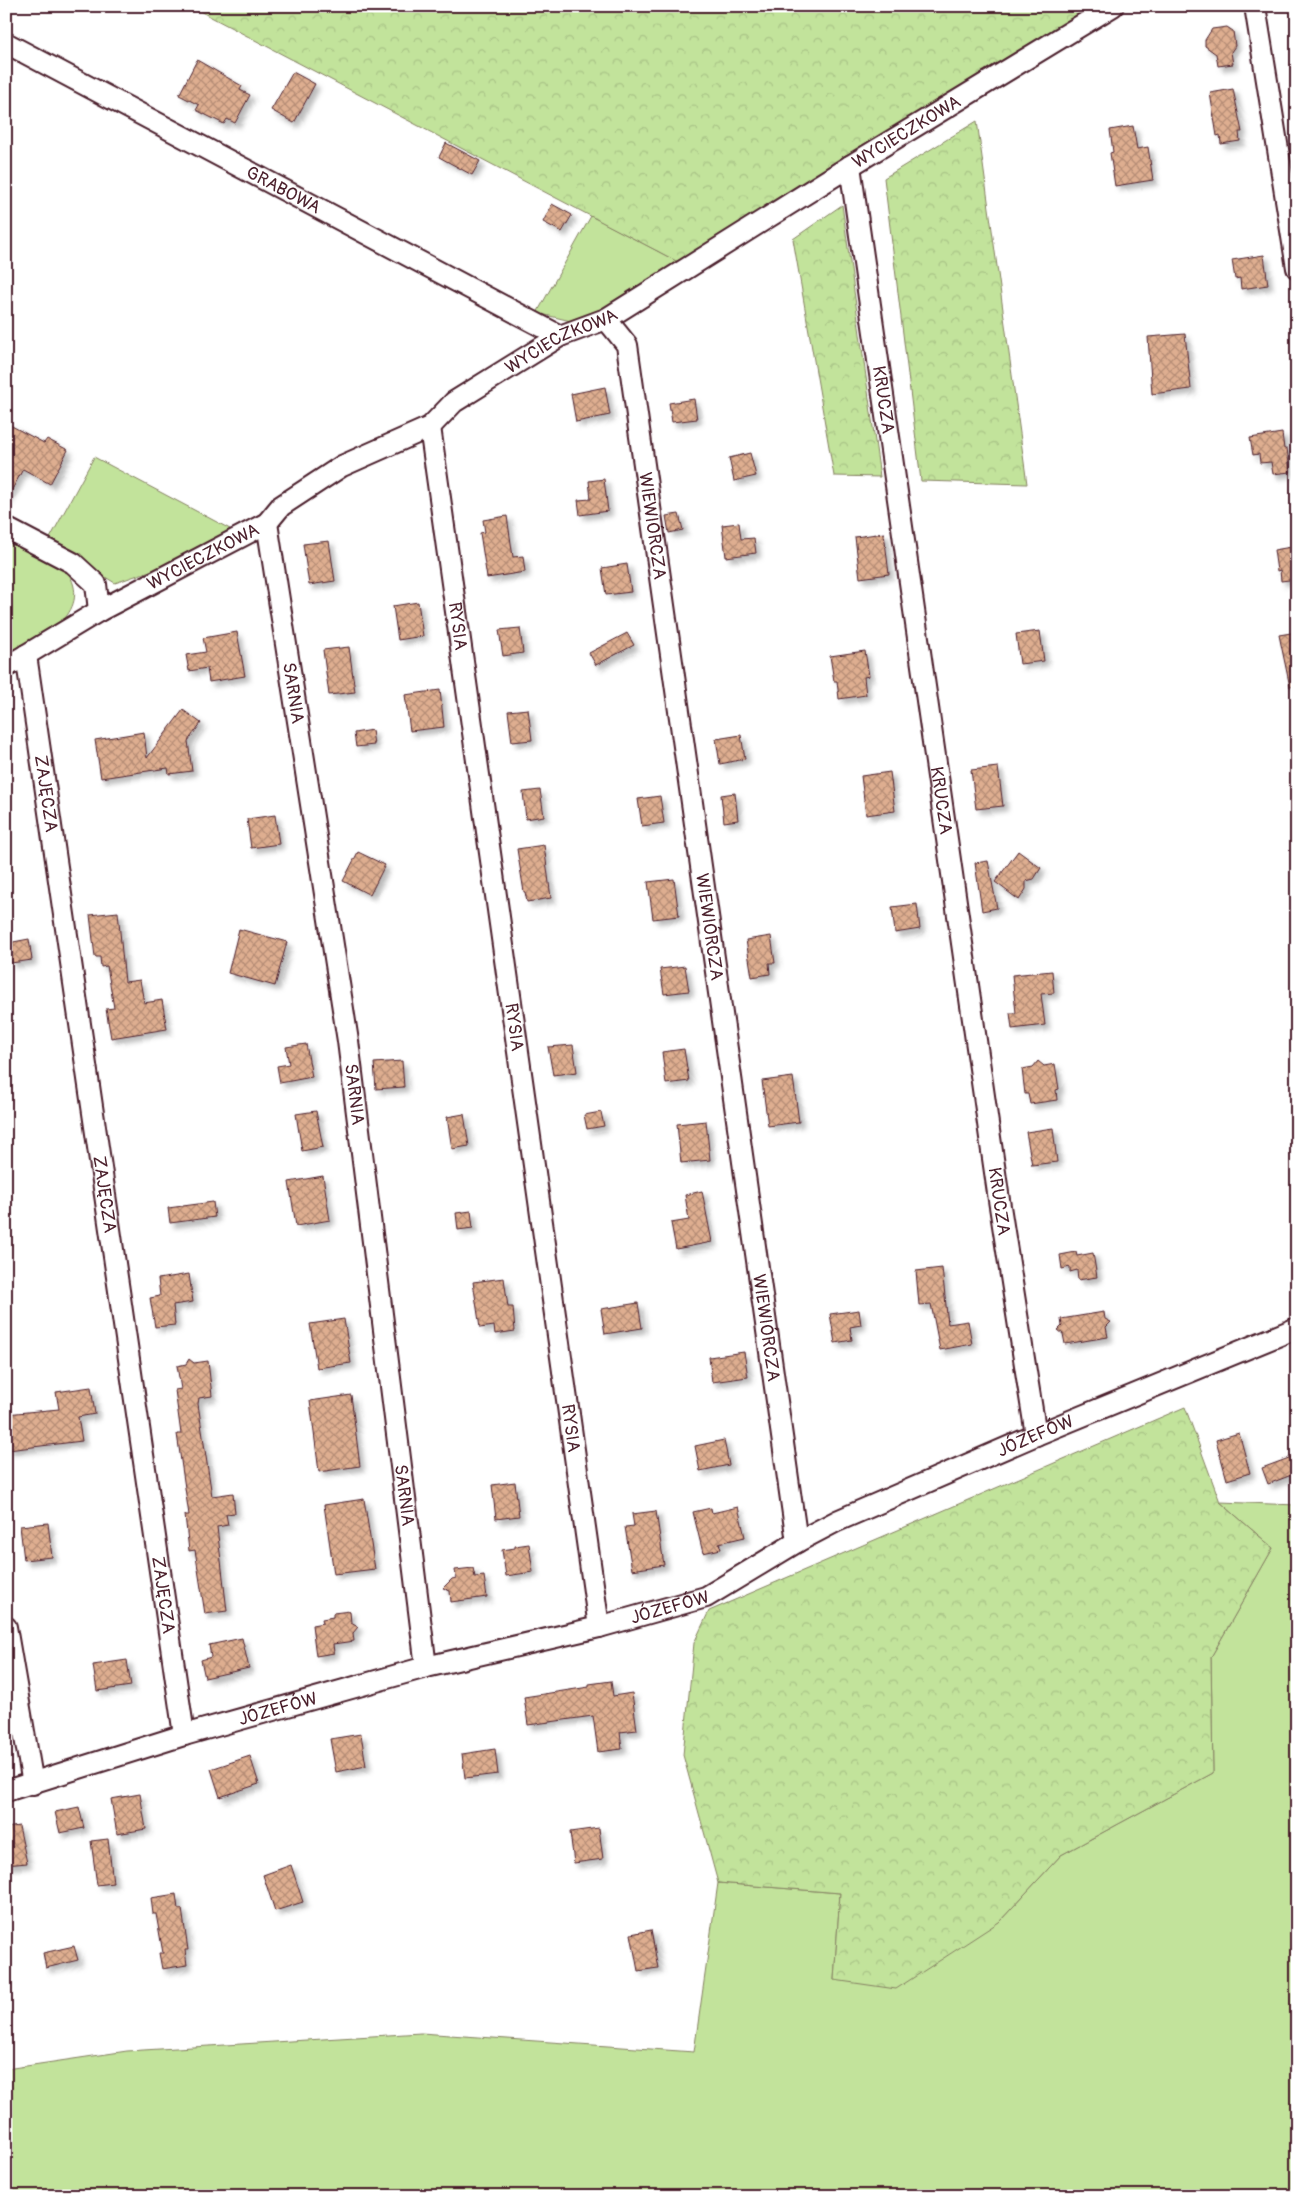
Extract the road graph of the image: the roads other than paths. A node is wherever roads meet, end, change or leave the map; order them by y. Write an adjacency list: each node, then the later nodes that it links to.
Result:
1 (1113, 6): 4 (street, WYCIECZKOWA)
2 (1255, 6): 5 (street)
3 (6, 44): 7 (street, GRABOWA)
4 (850, 166): 6 (street, WYCIECZKOWA); 15 (street, KRUCZA)
5 (1297, 268)
6 (606, 319): 7 (street, WYCIECZKOWA); 16 (street, WIEWIÓRCZA)
7 (560, 336): 8 (street, WYCIECZKOWA)
8 (430, 427): 9 (street, WYCIECZKOWA); 18 (street, RYSIA)
9 (267, 523): 11 (street, WYCIECZKOWA); 19 (street, SARNIA)
10 (6, 528): 11 (street)
11 (99, 611): 12 (street, WYCIECZKOWA)
12 (26, 655): 13 (street, WYCIECZKOWA); 20 (street, ZAJĘCZA)
13 (6, 667)
14 (1297, 1328): 15 (street, JÓZEFÓW)
15 (1036, 1435): 16 (street, JÓZEFÓW)
16 (797, 1542): 18 (street, JÓZEFÓW)
17 (6, 1627): 21 (street)
18 (599, 1627): 19 (street, JÓZEFÓW)
19 (426, 1667): 20 (street, JÓZEFÓW)
20 (184, 1735): 21 (street, JÓZEFÓW)
21 (33, 1784): 22 (street, JÓZEFÓW)
22 (6, 1791)

